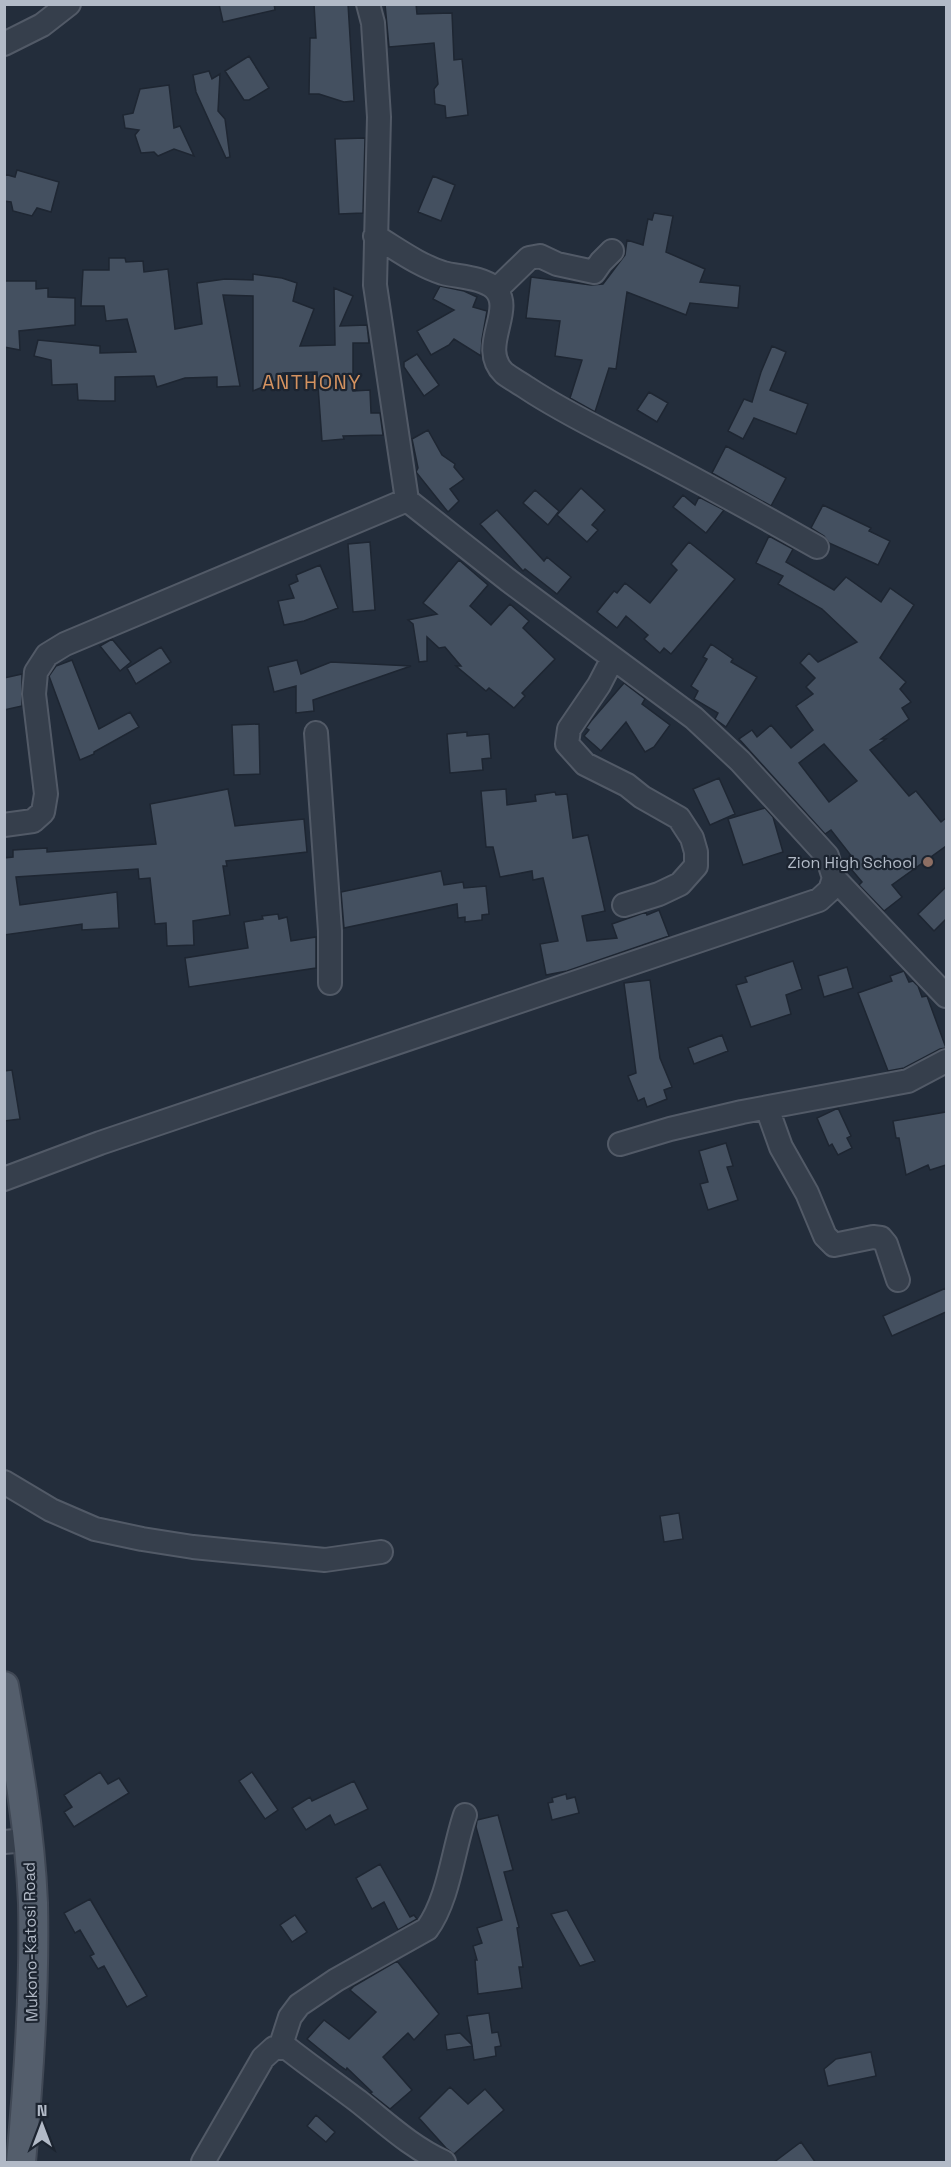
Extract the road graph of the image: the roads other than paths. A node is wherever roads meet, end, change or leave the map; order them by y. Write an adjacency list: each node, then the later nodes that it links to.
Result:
1 (69, 4): 3 (street)
2 (368, 4): 4 (street)
3 (4, 44)
4 (375, 236): 6 (street); 7 (street)
5 (612, 251): 6 (street)
6 (496, 290): 8 (street)
7 (407, 500): 9 (street); 11 (street)
8 (817, 547)
9 (613, 657): 12 (street); 13 (street)
10 (316, 733): 14 (street)
11 (4, 825)
12 (834, 878): 15 (street); 19 (street)
13 (624, 905)
14 (330, 983)
15 (946, 996)
16 (946, 1060): 17 (street)
17 (767, 1108): 18 (street); 20 (street)
18 (621, 1144)
19 (4, 1179)
20 (898, 1280)
21 (4, 1482): 22 (street)
22 (381, 1552)
23 (4, 1686): 25 (main road, Mukono-Katosi Road)
24 (465, 1815): 26 (street)
25 (16, 1841): 27 (main road, Mukono-Katosi Road)
26 (280, 2048): 28 (street); 29 (street)
27 (21, 2163)
28 (203, 2163)
29 (444, 2163)

